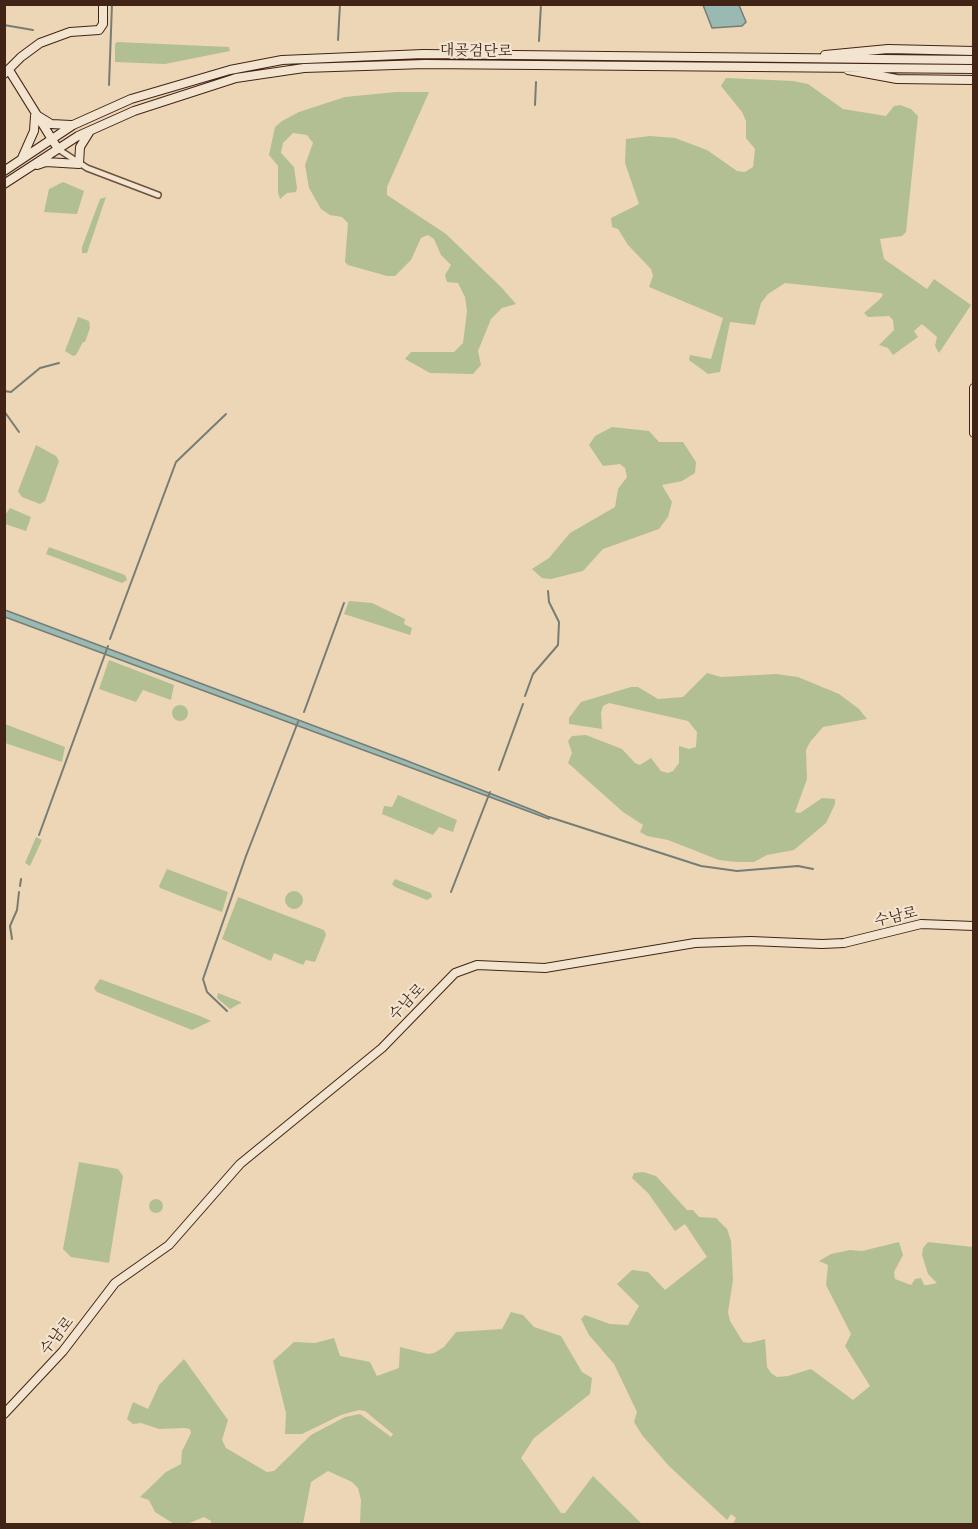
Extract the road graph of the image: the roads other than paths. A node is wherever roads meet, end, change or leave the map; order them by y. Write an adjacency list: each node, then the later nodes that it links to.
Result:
1 (103, 4): 7 (main road)
2 (974, 51): 3 (main road)
3 (809, 58): 4 (main road, 대곶검단로); 10 (main road, 대곶검단로)
4 (974, 60)
5 (835, 67): 6 (main road, 대곶검단로); 8 (main road); 11 (main road, 대곶검단로)
6 (974, 69)
7 (7, 72): 9 (main road)
8 (974, 80)
9 (35, 114): 10 (main road); 12 (main road); 14 (main road)
10 (73, 125): 12 (main road, 대곶검단로)
11 (90, 130): 13 (main road, 대곶검단로); 15 (main road)
12 (50, 140): 13 (main road); 14 (main road, 대곶검단로)
13 (58, 149): 15 (street); 16 (main road, 대곶검단로)
14 (21, 159): 17 (main road, 대곶검단로)
15 (79, 164): 16 (main road); 19 (street)
16 (30, 166): 18 (main road, 대곶검단로)
17 (4, 171)
18 (4, 184)
19 (158, 195)
20 (974, 388): 21 (main road)
21 (974, 433)
22 (974, 926): 23 (main road, 수남로)
23 (5, 1415)

